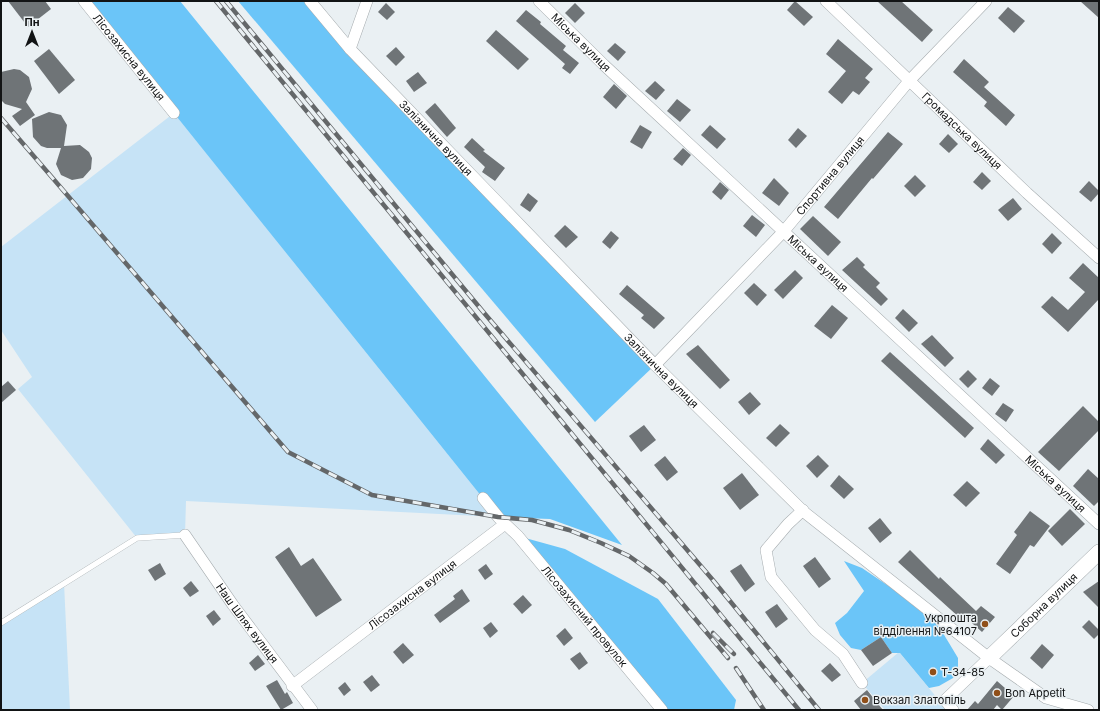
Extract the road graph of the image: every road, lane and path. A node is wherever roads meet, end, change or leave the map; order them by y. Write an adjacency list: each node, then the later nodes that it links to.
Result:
1 (84, 1): 9 (street, Лісозахисна вулиця)
2 (310, 1): 7 (street, Залізнична вулиця)
3 (367, 1): 7 (street)
4 (539, 1): 10 (street, Міська вулиця)
5 (826, 1): 8 (street, Громадська вулиця)
6 (986, 1): 8 (street, Спортивна вулиця)
7 (350, 49): 12 (street, Залізнична вулиця)
8 (909, 81): 10 (street, Спортивна вулиця); 11 (street, Громадська вулиця)
9 (174, 114)
10 (784, 231): 12 (street, Спортивна вулиця); 16 (street, Міська вулиця)
11 (1099, 258)
12 (655, 365): 14 (street, Залізнична вулиця)
13 (483, 498): 15 (street)
14 (803, 510): 20 (street, Залізнична вулиця); 21 (street)
15 (505, 524): 22 (street, Лісозахисна вулиця); 24 (street, Лісозахисний провулок)
16 (1099, 524)
17 (184, 535): 19 (lane); 22 (street, Наш Шлях вулиця)
18 (1099, 552): 20 (street, Соборна вулиця)
19 (1, 623)
20 (989, 658): 25 (street); 26 (street, Залізнична вулиця)
21 (862, 683)
22 (292, 686): 23 (street, Наш Шлях вулиця)
23 (312, 710)
24 (662, 710)
25 (952, 710)
26 (1088, 710)

